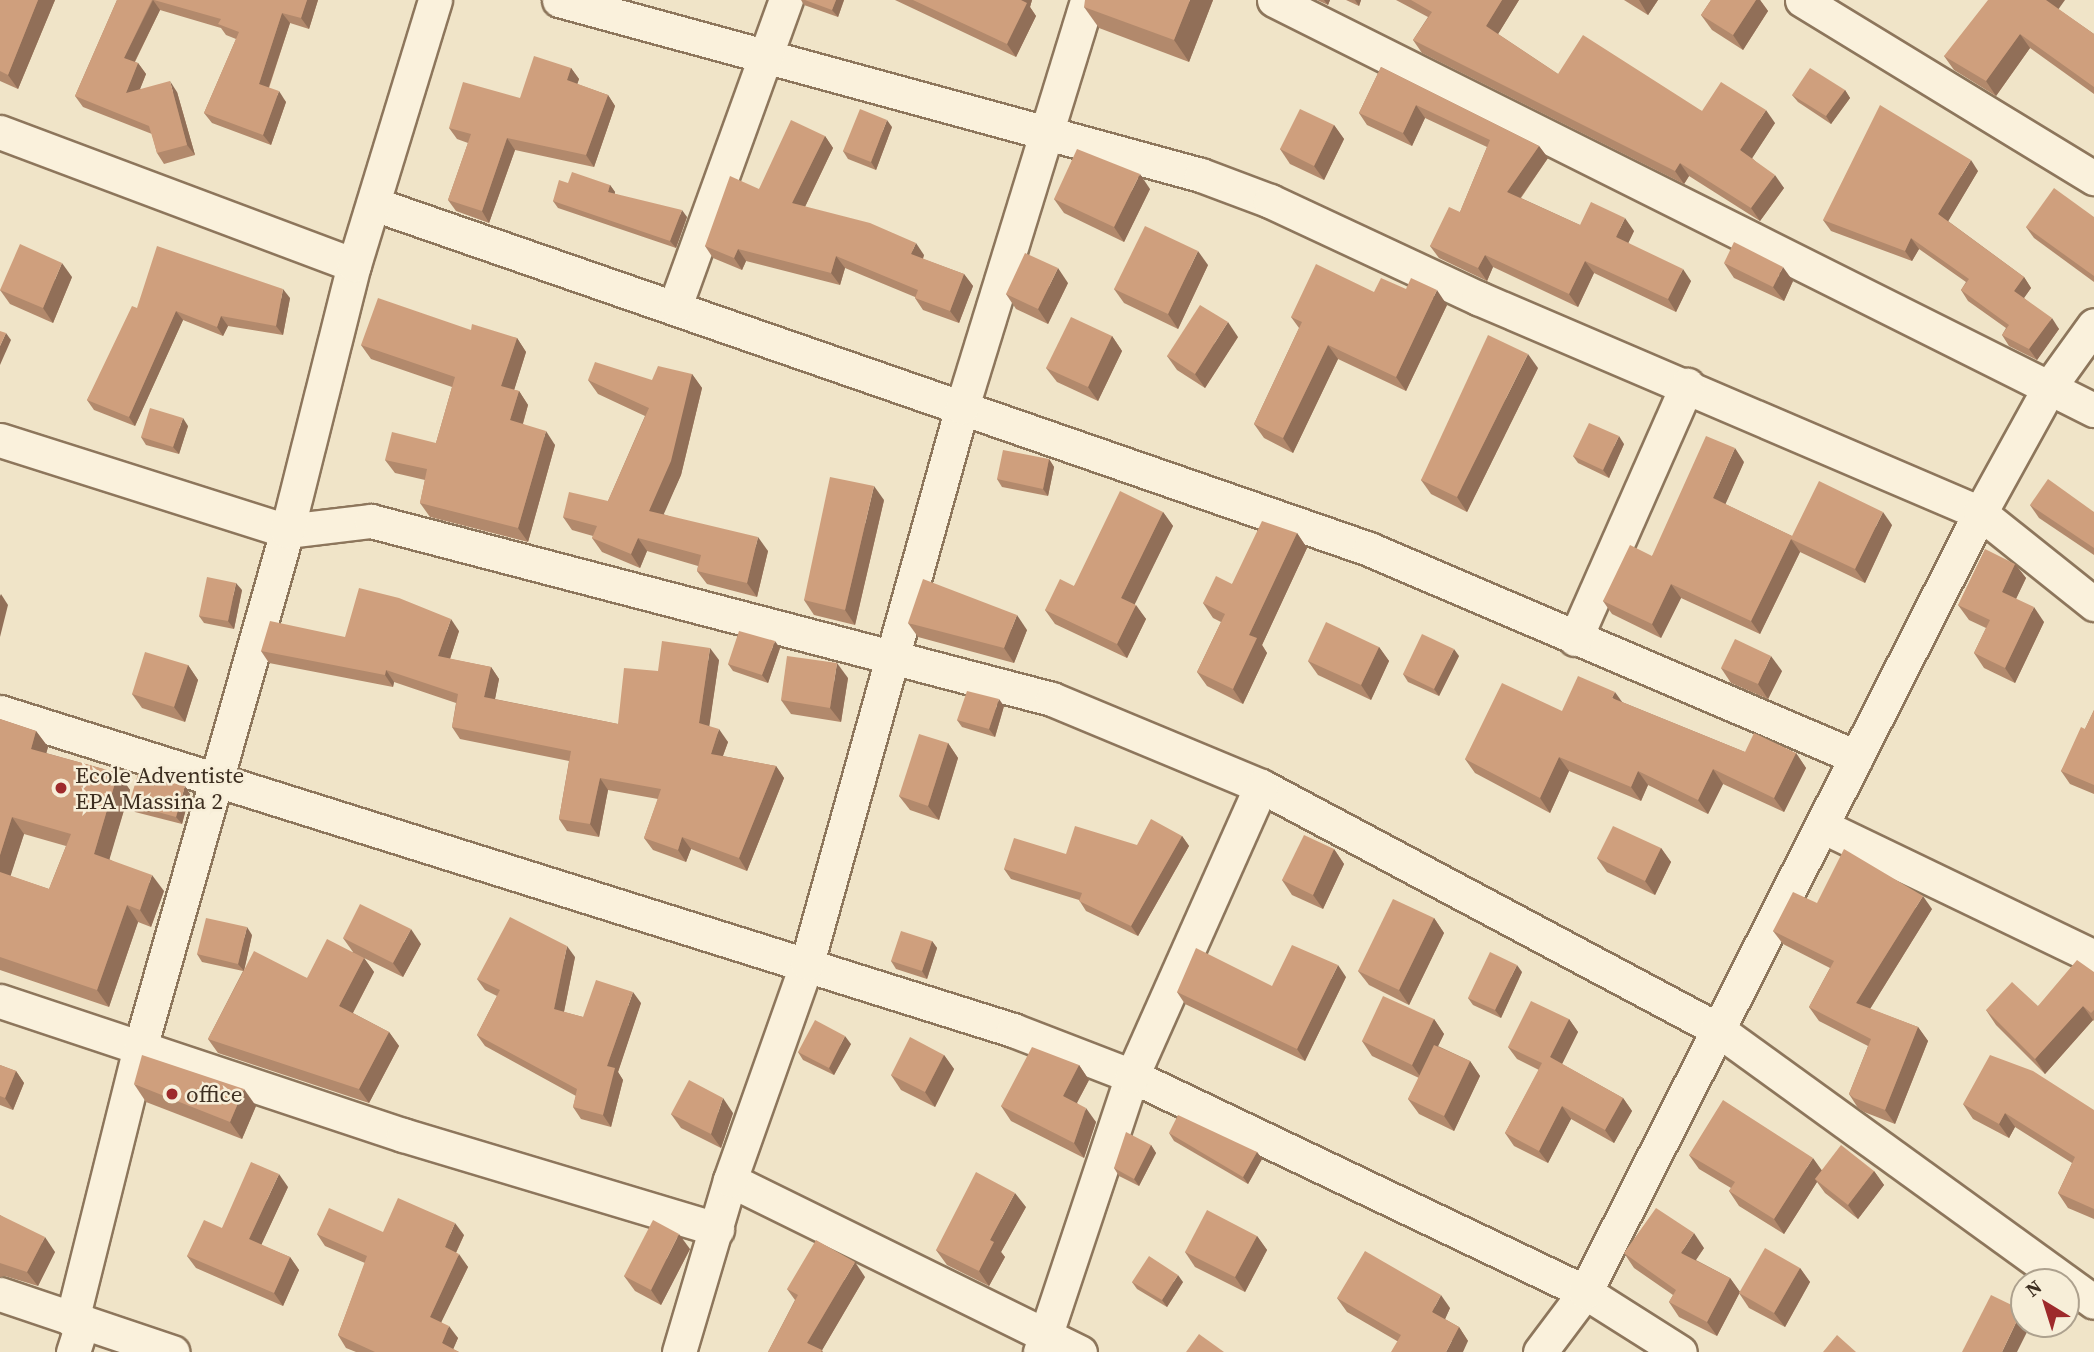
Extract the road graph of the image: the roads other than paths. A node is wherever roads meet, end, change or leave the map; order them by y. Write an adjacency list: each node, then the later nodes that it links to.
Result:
1 (435, 0): 11 (street)
2 (559, 0): 7 (street)
3 (786, 0): 7 (street)
4 (1087, 0): 9 (street)
5 (1273, 0): 16 (street)
6 (1802, 0): 10 (street)
7 (762, 59): 9 (street); 13 (street)
8 (0, 132): 12 (street)
9 (1043, 132): 15 (street); 17 (street)
10 (2094, 178)
11 (374, 204): 12 (street); 13 (street)
12 (354, 265): 21 (street)
13 (675, 306): 17 (street)
14 (2094, 325): 16 (street)
15 (1687, 385): 20 (street); 23 (street)
16 (2050, 386): 18 (street); 20 (street)
17 (962, 407): 23 (street); 24 (street)
18 (2094, 410)
19 (0, 440): 21 (street)
20 (1980, 513): 22 (street); 26 (street)
21 (287, 531): 24 (street); 27 (street)
22 (2094, 604)
23 (1576, 639): 26 (street)
24 (891, 653): 28 (street); 31 (street)
25 (0, 712): 27 (street)
26 (1856, 757): 29 (street)
27 (216, 780): 31 (street); 34 (street)
28 (1261, 786): 33 (street); 35 (street)
29 (1822, 826): 30 (street); 33 (street)
30 (2090, 947)
31 (807, 963): 35 (street); 36 (street)
32 (0, 1001): 34 (street)
33 (1717, 1029): 38 (street); 40 (street)
34 (140, 1048): 37 (street); 41 (street)
35 (1132, 1076): 38 (street); 42 (street)
36 (730, 1180): 37 (street); 42 (street)
37 (717, 1228): 44 (street)
38 (1585, 1292): 46 (street); 47 (street)
39 (0, 1294): 41 (street)
40 (2094, 1302)
41 (76, 1331): 43 (street)
42 (1044, 1343): 45 (street)
43 (172, 1352)
44 (679, 1352)
45 (1080, 1352)
46 (1540, 1352)
47 (1680, 1352)

